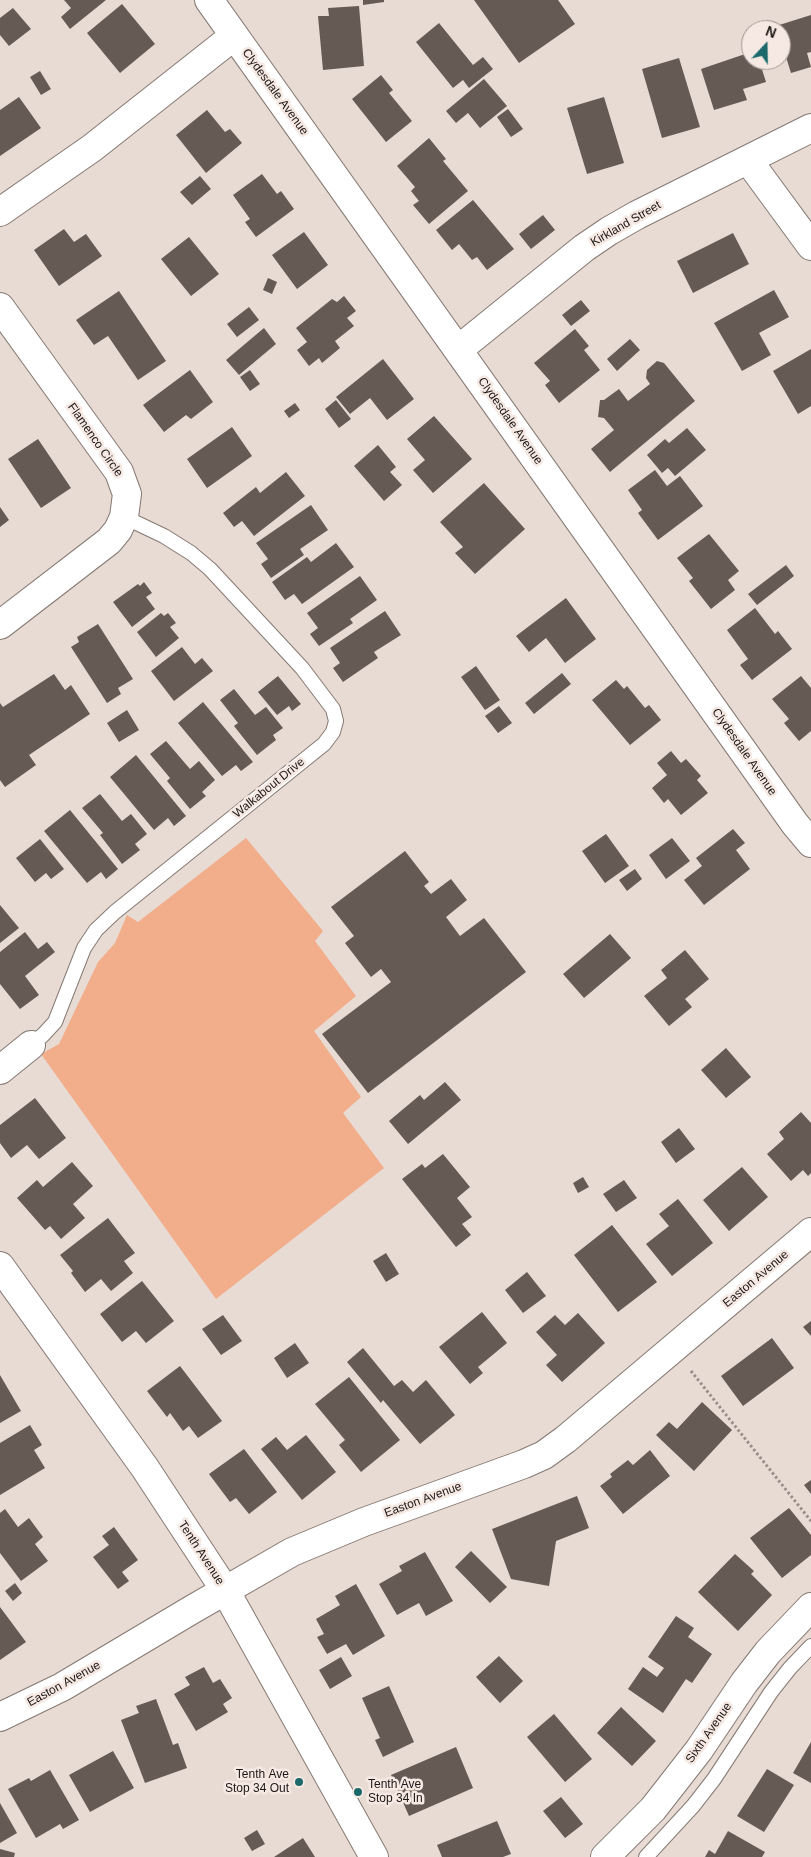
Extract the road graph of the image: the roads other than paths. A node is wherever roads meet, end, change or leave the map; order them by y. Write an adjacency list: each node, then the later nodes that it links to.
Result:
1 (209, 0): 2 (street, Clydesdale Avenue)
2 (234, 36): 5 (street); 8 (street, Clydesdale Avenue)
3 (811, 128): 4 (street, Kirkland Street)
4 (748, 160): 6 (street); 8 (street, Kirkland Street)
5 (0, 212)
6 (811, 246)
7 (0, 307): 9 (street, Flamenco Circle)
8 (458, 349): 11 (street, Clydesdale Avenue)
9 (124, 517): 10 (street, Flamenco Circle); 12 (lane, Walkabout Drive)
10 (0, 625)
11 (811, 843)
12 (31, 1045): 13 (street, Walkabout Drive)
13 (0, 1070)
14 (811, 1232): 16 (street, Easton Avenue)
15 (0, 1266): 16 (street, Tenth Avenue)
16 (225, 1590): 19 (street, Easton Avenue); 20 (street, Tenth Avenue)
17 (811, 1608): 21 (street, Sixth Avenue)
18 (811, 1646): 22 (lane)
19 (0, 1717)
20 (374, 1857)
21 (605, 1857)
22 (646, 1857)

